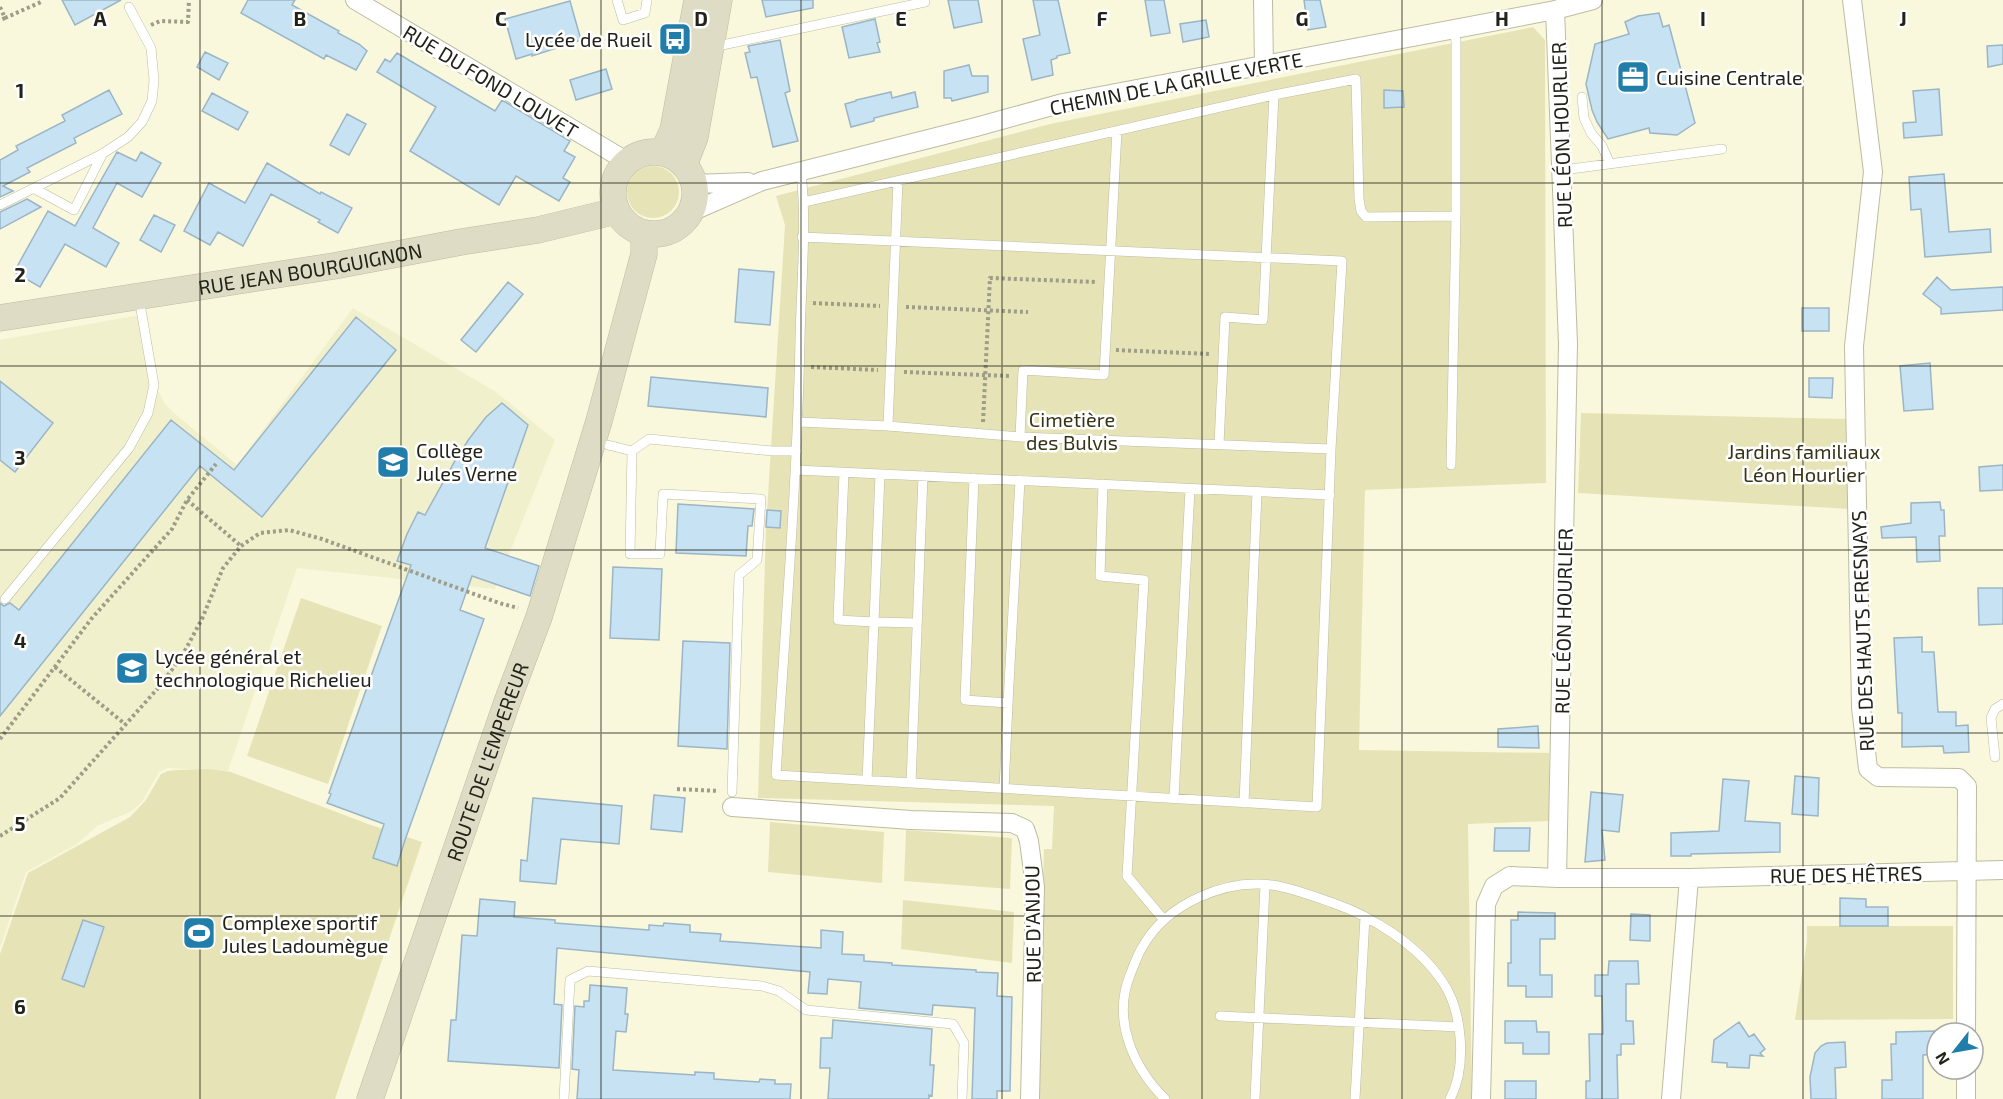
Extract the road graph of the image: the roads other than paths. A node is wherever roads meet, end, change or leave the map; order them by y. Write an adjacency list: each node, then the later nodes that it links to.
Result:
1 (355, 0): 20 (street, RUE DU FOND LOUVET)
2 (617, 0): 3 (lane)
3 (647, 0)
4 (697, 0): 22 (main road)
5 (719, 0): 13 (main road)
6 (1263, 0): 14 (street)
7 (1593, 0): 11 (street, CHEMIN DE LA GRILLE VERTE)
8 (1852, 0): 74 (street, RUE DES HAUTS FRESNAYS)
9 (926, 2): 13 (lane)
10 (129, 7): 19 (lane)
11 (1555, 10): 12 (street, CHEMIN DE LA GRILLE VERTE); 23 (street, RUE LÉON HOURLIER)
12 (1454, 29): 14 (street, CHEMIN DE LA GRILLE VERTE); 32 (lane)
13 (711, 47): 22 (main road)
14 (1264, 66): 24 (street, CHEMIN DE LA GRILLE VERTE)
15 (1274, 95): 17 (lane); 32 (lane); 38 (lane)
16 (1582, 97): 21 (lane)
17 (1117, 131): 25 (lane); 37 (lane)
18 (1722, 149): 21 (lane)
19 (102, 154): 27 (lane); 27 (lane)
20 (628, 162): 22 (main road); 30 (main road)
21 (1610, 164): 23 (lane)
22 (680, 167): 26 (street, CHEMIN DE LA GRILLE VERTE); 31 (main road)
23 (1563, 170): 75 (street, RUE LÉON HOURLIER)
24 (801, 172): 26 (street, CHEMIN DE LA GRILLE VERTE); 28 (lane)
25 (898, 181): 28 (lane); 36 (lane)
26 (762, 182): 31 (street, CHEMIN DE LA GRILLE VERTE)
27 (35, 189): 29 (lane)
28 (804, 202): 35 (lane)
29 (0, 205)
30 (616, 209): 34 (main road); 39 (main road, RUE JEAN BOURGUIGNON)
31 (691, 212): 33 (main road)
32 (1456, 216): 49 (lane)
33 (670, 231): 34 (main road); 43 (main road, ROUTE DE L'EMPEREUR)
34 (644, 233): 43 (main road, ROUTE DE L'EMPEREUR)
35 (802, 237): 36 (lane); 41 (lane)
36 (896, 241): 37 (lane); 42 (lane)
37 (1111, 250): 38 (lane); 44 (lane)
38 (1266, 257): 45 (lane); 46 (lane)
39 (139, 296): 40 (main road, RUE JEAN BOURGUIGNON); 60 (lane)
40 (0, 318)
41 (799, 422): 42 (lane); 48 (lane)
42 (888, 426): 44 (lane)
43 (603, 433): 47 (lane); 86 (main road, ROUTE DE L'EMPEREUR)
44 (1020, 437): 45 (lane)
45 (1219, 444): 46 (lane)
46 (1331, 450): 59 (lane)
47 (632, 451): 48 (lane); 71 (lane)
48 (797, 451): 50 (lane)
49 (1451, 465)
50 (796, 470): 51 (lane); 66 (lane)
51 (844, 472): 52 (lane); 61 (lane)
52 (880, 474): 53 (lane); 61 (lane)
53 (923, 476): 54 (lane); 62 (lane)
54 (974, 478): 55 (lane); 63 (lane)
55 (1020, 480): 56 (lane); 63 (lane)
56 (1103, 484): 57 (lane); 69 (lane)
57 (1190, 489): 58 (lane); 70 (lane)
58 (1257, 492): 59 (lane); 72 (lane)
59 (1330, 495): 72 (lane)
60 (5, 599)
61 (874, 622): 62 (lane); 66 (lane)
62 (917, 623): 67 (lane)
63 (1008, 703): 68 (lane)
64 (2003, 704): 65 (lane)
65 (1995, 758)
66 (867, 780): 67 (lane)
67 (911, 783): 68 (lane)
68 (1004, 789): 69 (lane)
69 (1131, 796): 70 (lane); 79 (lane)
70 (1174, 798): 72 (lane)
71 (732, 799): 89 (street, RUE D'ANJOU)
72 (1244, 803)
73 (2003, 870): 74 (street, RUE DES HÊTRES)
74 (1966, 871): 76 (street, RUE DES HÊTRES); 82 (street, RUE DES HAUTS FRESNAYS)
75 (1557, 878): 76 (street); 94 (street)
76 (1689, 878): 95 (street)
77 (1265, 885): 78 (lane); 79 (lane); 81 (lane)
78 (1365, 917): 83 (lane); 84 (lane)
79 (1164, 920): 90 (lane)
80 (1220, 1016): 81 (lane)
81 (1258, 1018): 83 (lane); 91 (lane)
82 (1966, 1021)
83 (1360, 1022): 84 (lane); 92 (lane)
84 (1459, 1027): 93 (lane)
85 (1966, 1081): 96 (street)
86 (370, 1099)
87 (564, 1099): 88 (lane)
88 (962, 1099)
89 (1030, 1099)
90 (1165, 1099)
91 (1255, 1099)
92 (1355, 1099)
93 (1450, 1099)
94 (1481, 1099)
95 (1671, 1099)
96 (1966, 1099)

